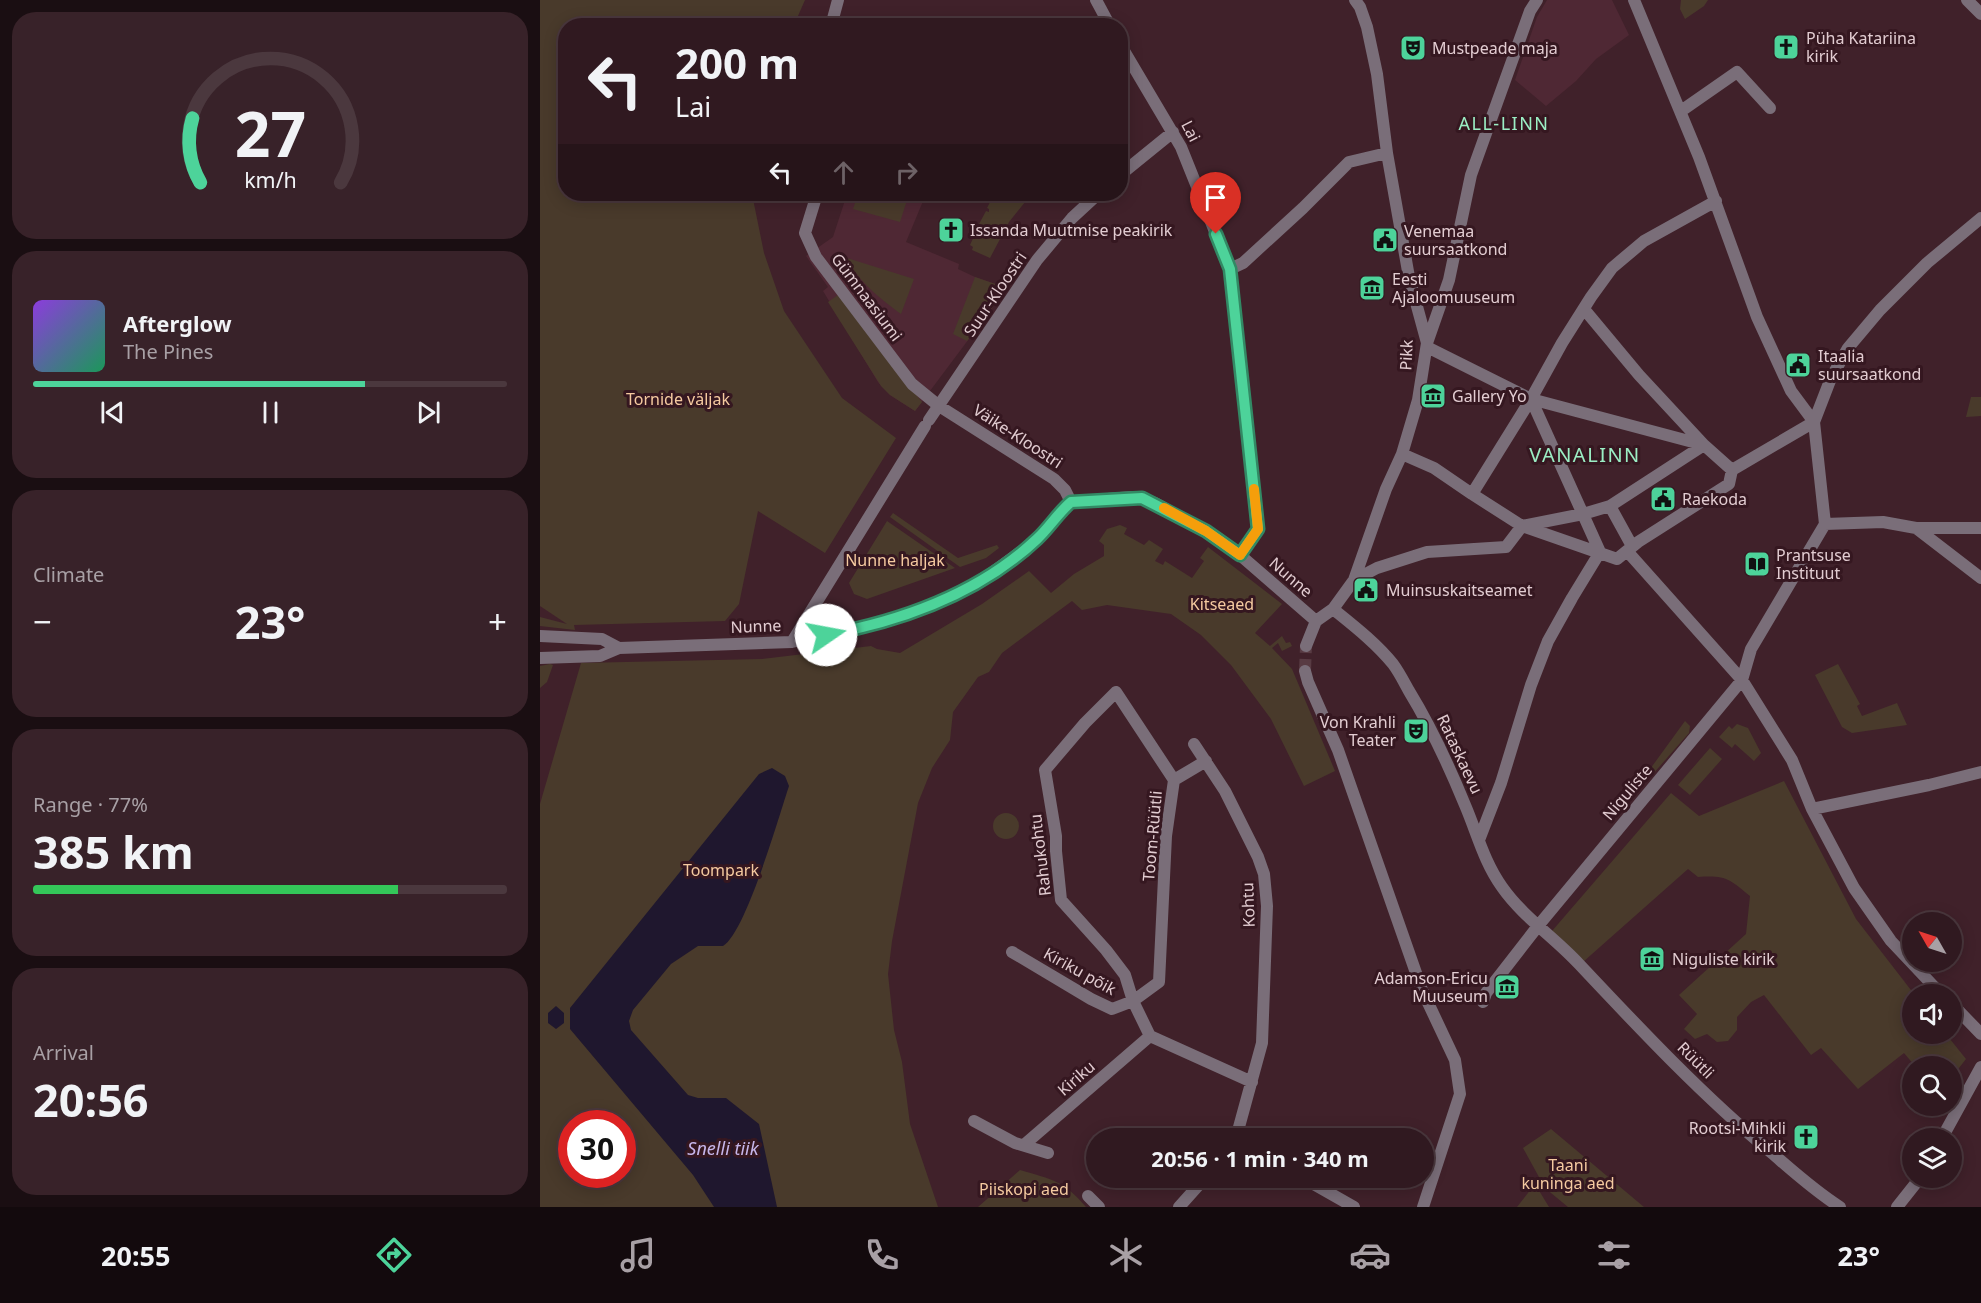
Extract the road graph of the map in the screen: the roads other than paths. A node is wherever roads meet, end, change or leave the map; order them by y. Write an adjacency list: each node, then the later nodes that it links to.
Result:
1 (838, 0): 8 (street)
2 (1095, 0): 9 (street)
3 (1537, 0): 22 (street)
4 (1634, 0): 12 (street)
5 (1967, 0): 7 (street)
6 (1358, 2): 14 (street, Pikk)
7 (1981, 14)
8 (833, 18)
9 (1102, 18)
10 (1128, 57): 13 (street, Lai)
11 (1770, 108): 12 (street)
12 (1681, 111): 18 (street)
13 (1173, 132): 15 (street); 20 (street, Lai)
14 (1387, 153): 20 (street); 22 (street, Pikk)
15 (1128, 169)
16 (815, 201): 24 (street, Gümnaasiumi)
17 (1090, 201): 24 (street, Suur-Kloostri)
18 (1716, 201): 21 (street); 25 (street)
19 (1981, 218): 25 (street)
20 (1230, 269): 39 (street, Lai)
21 (1584, 309): 23 (street); 26 (street)
22 (1427, 345): 23 (street); 27 (street, Pikk)
23 (1531, 399): 26 (street); 29 (street); 32 (street)
24 (939, 406): 30 (street, Väike-Kloostri); 45 (street, Suur-Kloostri)
25 (1814, 422): 28 (street); 33 (street)
26 (1704, 445): 28 (street); 31 (street)
27 (1402, 454): 29 (street); 41 (street, Pikk)
28 (1732, 470): 37 (street)
29 (1472, 494): 34 (street)
30 (1071, 502): 39 (street, Nunne); 45 (street, Nunne)
31 (1610, 506): 32 (street); 37 (street)
32 (1583, 514): 34 (street); 38 (street)
33 (1825, 524): 35 (street); 50 (street)
34 (1522, 526): 38 (street); 41 (street)
35 (1916, 528): 36 (street); 40 (street)
36 (1981, 528)
37 (1630, 548): 38 (street); 50 (street)
38 (1600, 552): 57 (street)
39 (1240, 555): 43 (street, Nunne)
40 (1981, 578)
41 (1354, 580): 42 (street, Pikk)
42 (1332, 609): 43 (street, Pikk); 57 (street, Rataskaevu)
43 (1316, 621): 46 (street)
44 (540, 636): 47 (street, Nunne)
45 (792, 642): 47 (street, Nunne)
46 (1306, 646)
47 (619, 648): 48 (street, Nunne)
48 (540, 658)
49 (1305, 671): 81 (street)
50 (1742, 680): 56 (street); 58 (street, Niguliste)
51 (1082, 729): 55 (street, Toom-Rüütli); 61 (street, Rahukohtu)
52 (1194, 744): 53 (street, Kohtu)
53 (1206, 761): 55 (street); 67 (street, Kohtu)
54 (1981, 772): 56 (street)
55 (1174, 780): 61 (street, Toom-Rüütli)
56 (1812, 809): 60 (street)
57 (1479, 840): 58 (street, Rataskaevu)
58 (1538, 926): 62 (street, Niguliste); 82 (street, Rüütli)
59 (1012, 952): 61 (street, Kiriku põik)
60 (1932, 984)
61 (1133, 1001): 65 (street, Rahukohtu)
62 (1483, 1002)
63 (1962, 1014): 64 (street)
64 (1981, 1034)
65 (1150, 1036): 67 (street); 71 (street, Kiriku)
66 (1981, 1067): 70 (street)
67 (1252, 1082): 69 (street, Kohtu)
68 (974, 1121): 71 (street)
69 (1239, 1128)
70 (1947, 1128)
71 (1025, 1144): 72 (street)
72 (1048, 1153)
73 (1196, 1188): 79 (street)
74 (1315, 1188): 77 (street)
75 (1912, 1188): 83 (street)
76 (1088, 1196): 78 (street)
77 (1334, 1203): 80 (street)
78 (1099, 1207)
79 (1179, 1207)
80 (1354, 1207)
81 (1423, 1207)
82 (1840, 1207)
83 (1897, 1207)

